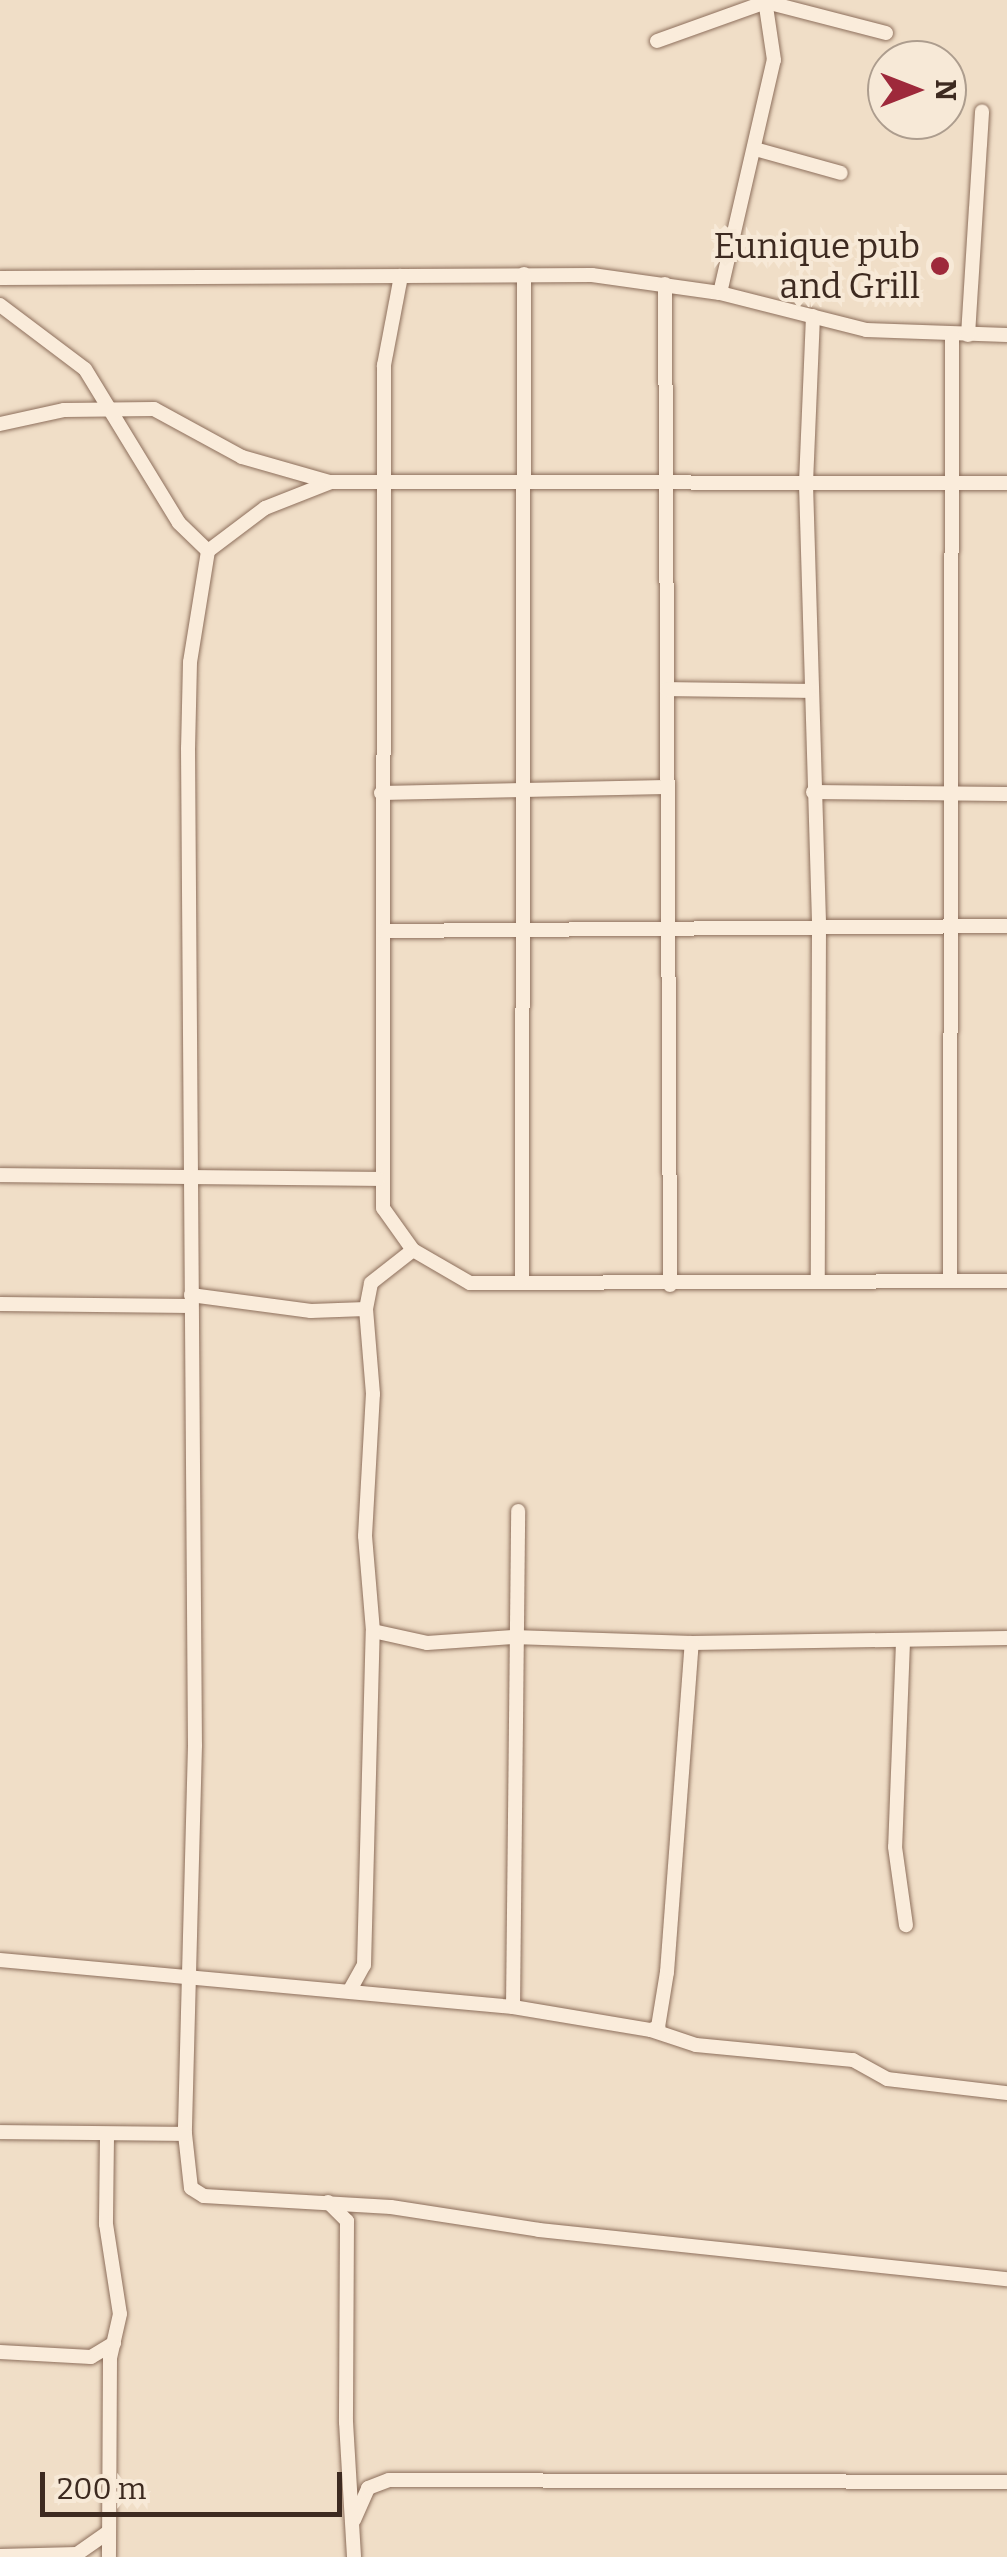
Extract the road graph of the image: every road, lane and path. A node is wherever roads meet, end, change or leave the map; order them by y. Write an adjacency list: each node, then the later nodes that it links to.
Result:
1 (766, 1): 2 (street); 3 (street); 5 (street)
2 (886, 33)
3 (657, 40)
4 (982, 111): 14 (street)
5 (755, 149): 6 (street); 11 (street)
6 (842, 173)
7 (524, 274): 8 (street); 10 (street); 24 (street)
8 (401, 276): 9 (street); 18 (street)
9 (0, 278)
10 (665, 284): 11 (street); 22 (street)
11 (720, 293): 13 (street)
12 (0, 305): 16 (street)
13 (813, 316): 14 (street); 21 (street)
14 (960, 335): 15 (street); 23 (street)
15 (1007, 335)
16 (107, 407): 17 (street); 19 (street); 25 (street)
17 (0, 424)
18 (382, 480): 19 (street); 24 (street); 30 (street)
19 (331, 482): 25 (street)
20 (1007, 483): 23 (street)
21 (806, 484): 22 (street); 23 (street); 27 (street)
22 (665, 485): 24 (street); 26 (street)
23 (951, 485): 32 (street)
24 (523, 486): 31 (street)
25 (208, 551): 41 (street)
26 (667, 689): 27 (street); 28 (street)
27 (809, 690): 29 (street)
28 (666, 786): 31 (street); 35 (street)
29 (813, 792): 32 (street); 36 (street)
30 (381, 793): 31 (street); 39 (street)
31 (524, 793): 38 (street)
32 (952, 793): 33 (street); 34 (street)
33 (1007, 794)
34 (949, 925): 36 (street); 37 (street); 45 (street)
35 (666, 926): 36 (street); 38 (street); 48 (street)
36 (819, 926): 46 (street)
37 (1007, 926)
38 (521, 928): 39 (street); 44 (street)
39 (383, 931): 42 (street)
40 (0, 1175): 41 (street)
41 (189, 1175): 42 (street); 49 (street)
42 (378, 1179): 43 (street)
43 (412, 1250): 44 (street); 51 (street)
44 (522, 1280): 48 (street)
45 (950, 1280): 46 (street); 47 (street)
46 (818, 1281): 48 (street)
47 (1007, 1281)
48 (670, 1285)
49 (191, 1300): 50 (street); 51 (street); 60 (street)
50 (0, 1304)
51 (366, 1310): 53 (street)
52 (518, 1511): 54 (street)
53 (373, 1631): 54 (street); 61 (street)
54 (513, 1637): 56 (street); 62 (street)
55 (1007, 1638): 57 (street)
56 (692, 1642): 57 (street); 63 (street)
57 (903, 1642): 58 (street)
58 (906, 1925)
59 (0, 1960): 60 (street)
60 (186, 1978): 61 (street); 66 (street)
61 (350, 1990): 62 (street)
62 (513, 2007): 63 (street)
63 (652, 2030): 64 (street)
64 (1007, 2093)
65 (0, 2132): 67 (street)
66 (185, 2134): 67 (street); 68 (street)
67 (107, 2137): 70 (street)
68 (322, 2200): 69 (street); 73 (street)
69 (1007, 2279)
70 (114, 2343): 71 (street); 74 (street)
71 (0, 2352)
72 (1007, 2482): 73 (street)
73 (354, 2520): 77 (street)
74 (107, 2534): 75 (street); 76 (street)
75 (0, 2556)
76 (109, 2557)
77 (354, 2557)

